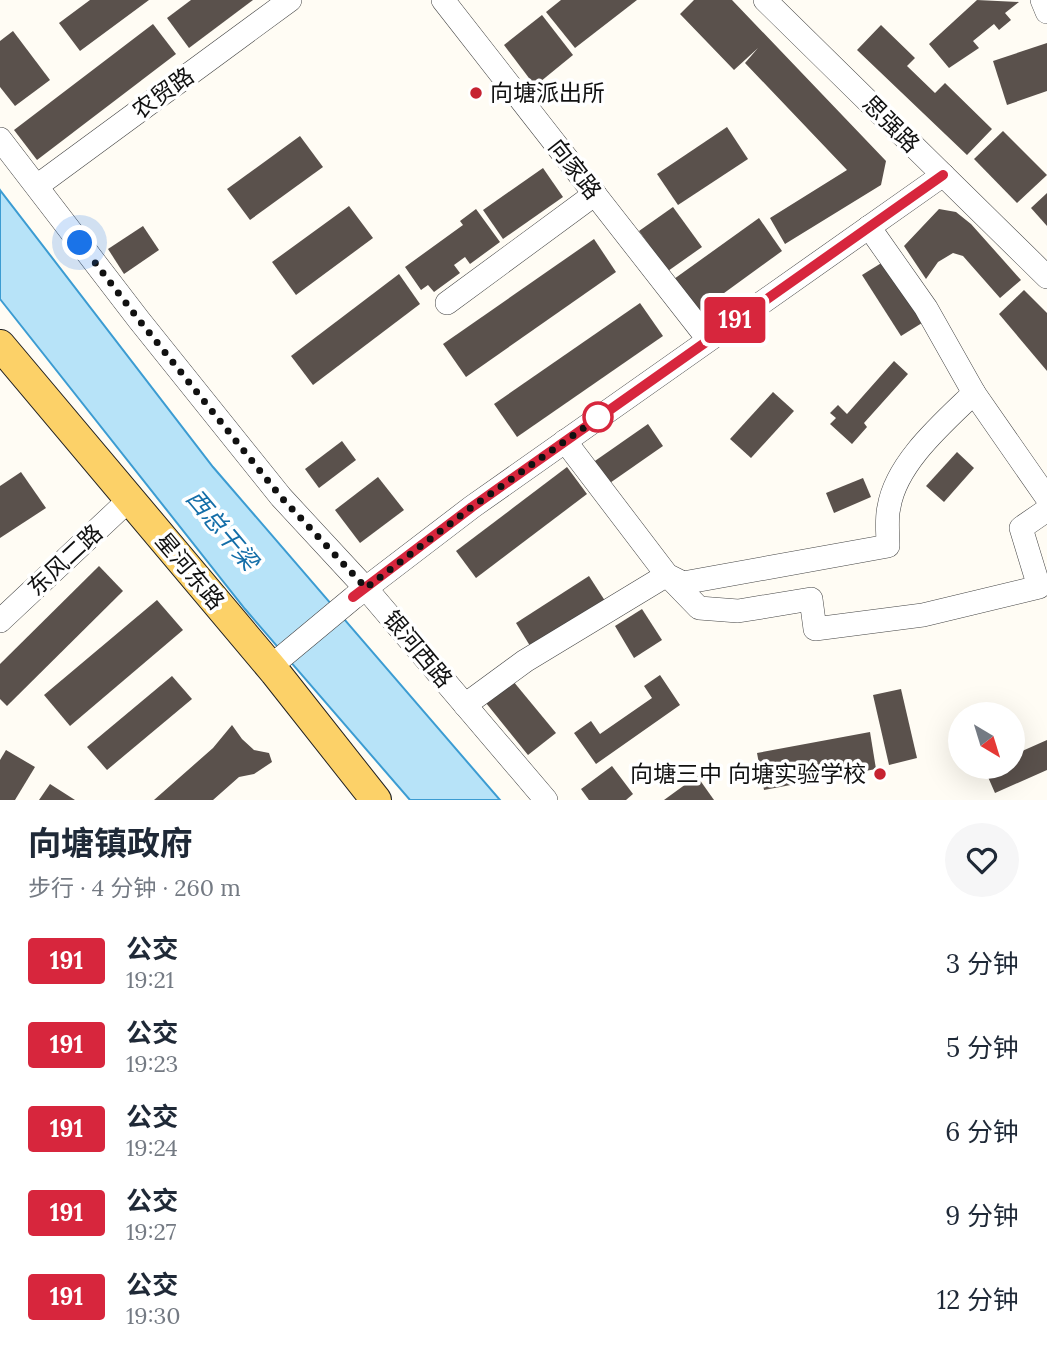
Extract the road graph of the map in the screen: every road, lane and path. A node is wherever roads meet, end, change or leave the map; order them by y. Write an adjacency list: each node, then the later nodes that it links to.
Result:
1 (289, 0): 8 (street, 农贸路)
2 (443, 0): 9 (street, 向家路)
3 (765, 0): 7 (street, 思强路)
4 (1042, 0): 5 (street)
5 (1047, 12)
6 (0, 139): 8 (street, 银河西路)
7 (943, 175): 10 (street); 11 (street, 思强路)
8 (37, 186): 21 (street, 银河西路)
9 (595, 194): 12 (street); 13 (street, 向家路)
10 (869, 227): 13 (street); 15 (street)
11 (1047, 277)
12 (447, 303)
13 (708, 339): 16 (street)
14 (0, 345): 18 (main road, 星河东路)
15 (974, 393): 17 (street); 20 (street)
16 (565, 440): 20 (street); 21 (street)
17 (1047, 498)
18 (130, 499): 22 (street, 东风二路); 23 (main road, 星河东路)
19 (1047, 510): 20 (street)
20 (667, 575): 24 (street)
21 (360, 593): 23 (street); 24 (street, 银河西路)
22 (0, 621)
23 (276, 662): 25 (main road, 星河东路)
24 (465, 705): 26 (street, 银河西路)
25 (376, 800)
26 (545, 800)

